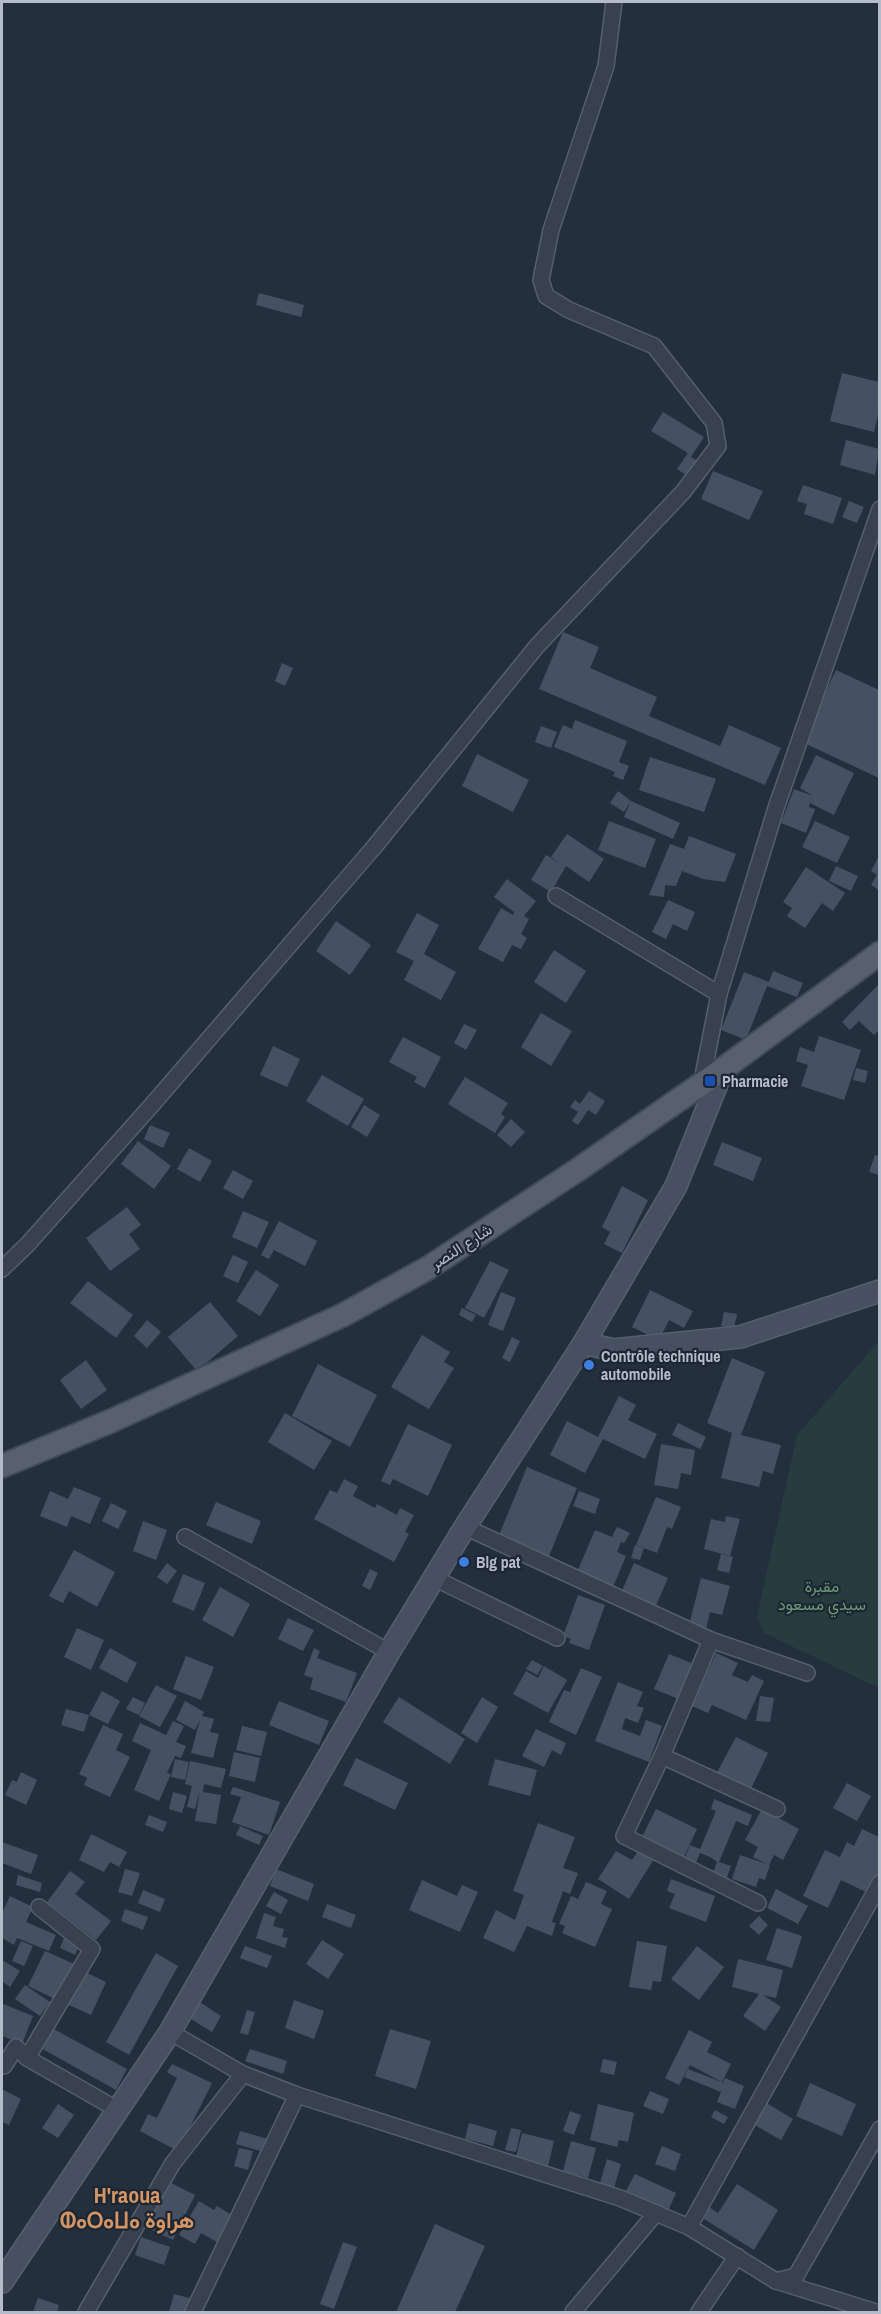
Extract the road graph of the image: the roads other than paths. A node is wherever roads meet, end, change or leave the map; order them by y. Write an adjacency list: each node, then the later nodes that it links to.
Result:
1 (614, 2): 8 (street)
2 (879, 509): 5 (street)
3 (556, 896): 5 (street)
4 (879, 953): 6 (main road, شارع النصر)
5 (719, 994): 7 (street)
6 (723, 1069): 7 (main road, شارع النصر); 10 (street)
7 (702, 1081): 11 (main road, شارع النصر)
8 (2, 1269)
9 (879, 1291): 10 (street)
10 (584, 1343): 12 (street)
11 (2, 1466)
12 (465, 1527): 14 (street); 16 (street)
13 (185, 1537): 17 (street)
14 (434, 1578): 15 (street); 17 (street)
15 (557, 1638)
16 (711, 1640): 18 (street); 19 (street)
17 (389, 1652): 24 (street)
18 (807, 1673)
19 (662, 1756): 20 (street); 22 (street)
20 (777, 1809)
21 (879, 1883): 32 (street)
22 (758, 1903)
23 (39, 1907): 25 (street)
24 (170, 2032): 27 (street); 29 (street)
25 (27, 2058): 26 (street); 29 (street)
26 (2, 2064)
27 (243, 2074): 28 (street); 36 (street)
28 (297, 2095): 31 (street); 37 (street)
29 (118, 2110): 35 (street)
30 (879, 2129): 34 (street)
31 (656, 2213): 32 (street); 38 (street)
32 (689, 2227): 33 (street)
33 (737, 2256): 34 (street); 39 (street)
34 (776, 2281): 40 (street)
35 (2, 2282)
36 (86, 2313)
37 (193, 2313)
38 (573, 2313)
39 (699, 2313)
40 (876, 2313)

